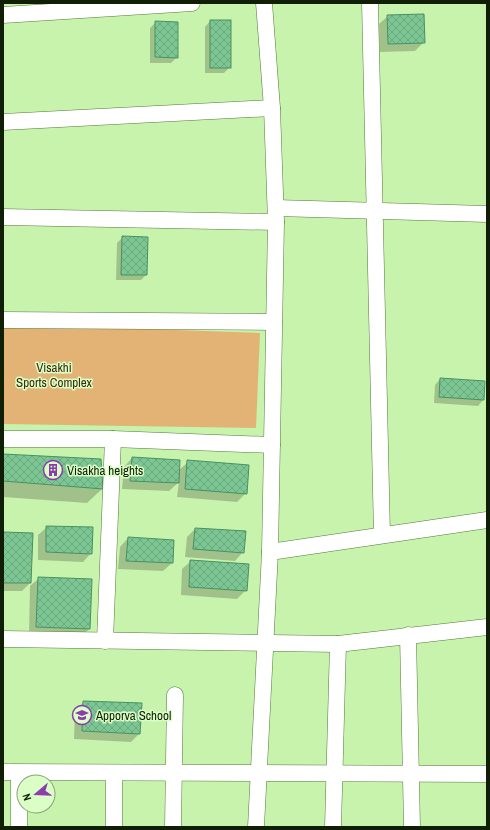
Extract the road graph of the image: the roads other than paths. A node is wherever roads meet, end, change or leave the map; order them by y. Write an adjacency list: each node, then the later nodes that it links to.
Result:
1 (192, 3): 4 (street)
2 (264, 3): 5 (street)
3 (370, 3): 7 (street)
4 (3, 15)
5 (272, 108): 6 (street); 9 (street)
6 (3, 122)
7 (375, 211): 8 (street); 9 (street); 17 (street)
8 (487, 214)
9 (276, 215): 10 (street); 12 (street)
10 (3, 217)
11 (3, 320): 12 (street)
12 (274, 322): 15 (street)
13 (3, 439): 14 (street)
14 (113, 439): 15 (street); 22 (street)
15 (272, 445): 18 (street)
16 (487, 520): 17 (street)
17 (382, 535): 18 (street)
18 (270, 552): 23 (street)
19 (487, 627): 20 (street)
20 (408, 635): 24 (street); 31 (street)
21 (3, 639): 22 (street)
22 (105, 641): 23 (street)
23 (266, 643): 24 (street); 29 (street)
24 (338, 644): 30 (street)
25 (175, 696): 28 (street)
26 (11, 772): 27 (street); 33 (street)
27 (114, 773): 28 (street); 34 (street)
28 (174, 773): 29 (street); 35 (street)
29 (258, 774): 30 (street); 36 (street)
30 (335, 774): 31 (street); 37 (street)
31 (412, 774): 32 (street); 38 (street)
32 (487, 774)
33 (19, 827)
34 (114, 827)
35 (173, 827)
36 (256, 827)
37 (333, 827)
38 (412, 827)

